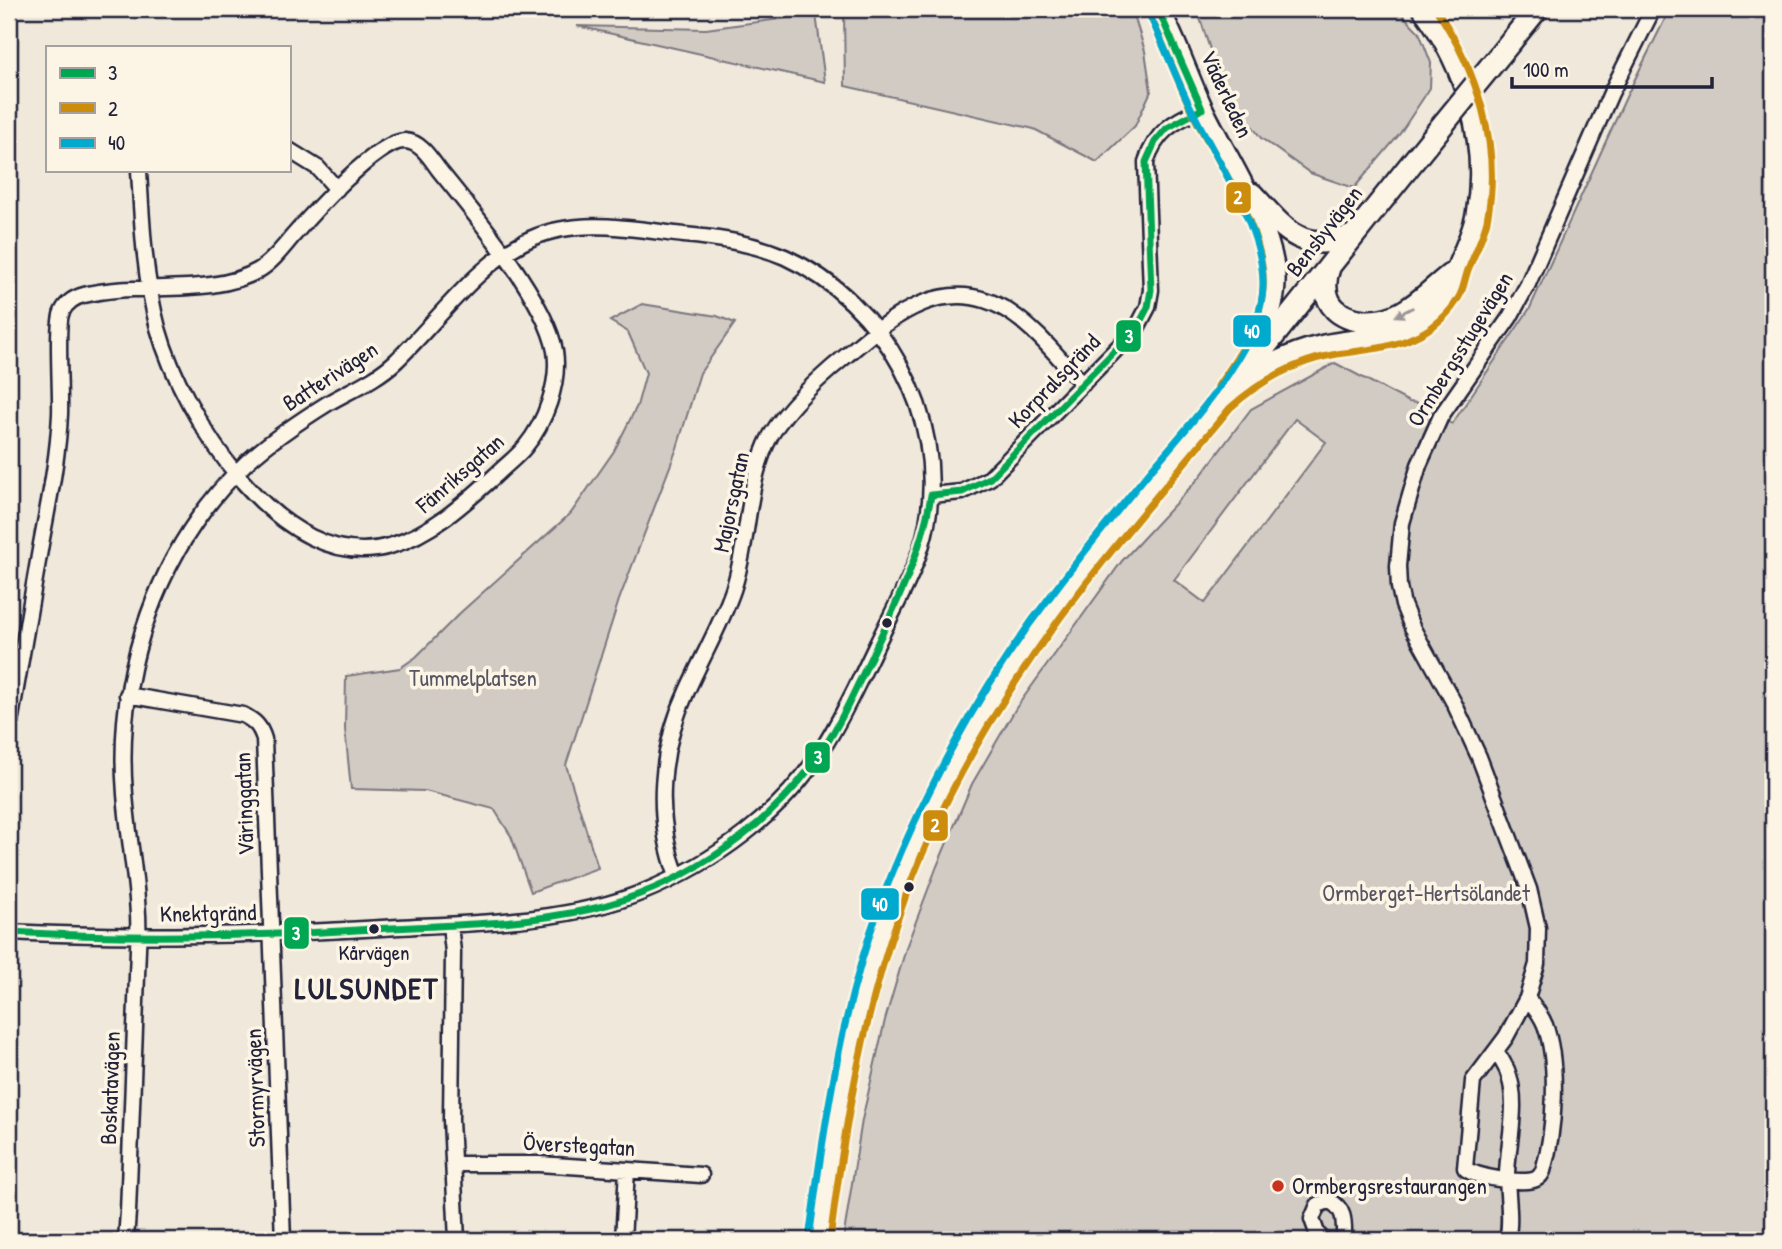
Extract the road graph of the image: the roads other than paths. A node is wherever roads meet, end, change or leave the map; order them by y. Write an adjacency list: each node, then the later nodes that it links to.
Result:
1 (1158, 9): 5 (main road, Väderleden)
2 (1424, 9): 14 (main road)
3 (1537, 9): 11 (main road, Bensbyvägen, bridge)
4 (1653, 9): 28 (street, Ormbergsstugevägen)
5 (1168, 19): 6 (main road, Väderleden)
6 (1202, 109): 9 (main road, Väderleden); 17 (street, Korpralsgränd)
7 (290, 151): 10 (street)
8 (139, 172): 15 (street, Fänriksgatan)
9 (1239, 181): 11 (main road, Väderleden); 18 (main road, Väderleden)
10 (337, 189): 12 (street, Fänriksgatan); 15 (street)
11 (1353, 236): 13 (main road, Bensbyvägen)
12 (503, 255): 16 (street, Batterivägen); 19 (street, Batterivägen); 19 (street, Fänriksgatan)
13 (1330, 266): 14 (main road, one-way to 13); 18 (main road, Bensbyvägen)
14 (1457, 270): 18 (main road)
15 (149, 288): 19 (street, Fänriksgatan); 22 (street)
16 (878, 329): 17 (street, Majorsgatan); 20 (street, Batterivägen); 23 (street, Majorsgatan)
17 (1083, 384): 20 (street, Korpralsgränd)
18 (1222, 401): 38 (main road, Bensbyvägen)
19 (235, 474): 21 (street, Batterivägen)
20 (930, 495): 23 (street, Batterivägen)
21 (127, 695): 26 (street, Väringgatan); 27 (street, Batterivägen)
22 (9, 729)
23 (677, 876): 24 (street, Batterivägen)
24 (450, 925): 26 (street, Knektgränd); 30 (street)
25 (9, 932): 27 (street, Knektgränd)
26 (273, 935): 27 (street, Knektgränd); 35 (street, Stormyrvägen)
27 (139, 937): 34 (street, Boskatavägen)
28 (1527, 998): 29 (street, Ormbergsstugevägen); 33 (street, Ormbergsstugevägen)
29 (1496, 1051): 33 (street); 33 (street, Ormbergsstugevägen)
30 (454, 1164): 31 (street, Överstegatan); 36 (street)
31 (627, 1170): 32 (street, Överstegatan); 37 (street)
32 (701, 1175)
33 (1507, 1180): 41 (street)
34 (126, 1240)
35 (283, 1240)
36 (457, 1240)
37 (623, 1240)
38 (818, 1240)
39 (1324, 1240): 40 (street)
40 (1344, 1240)
41 (1507, 1240)

